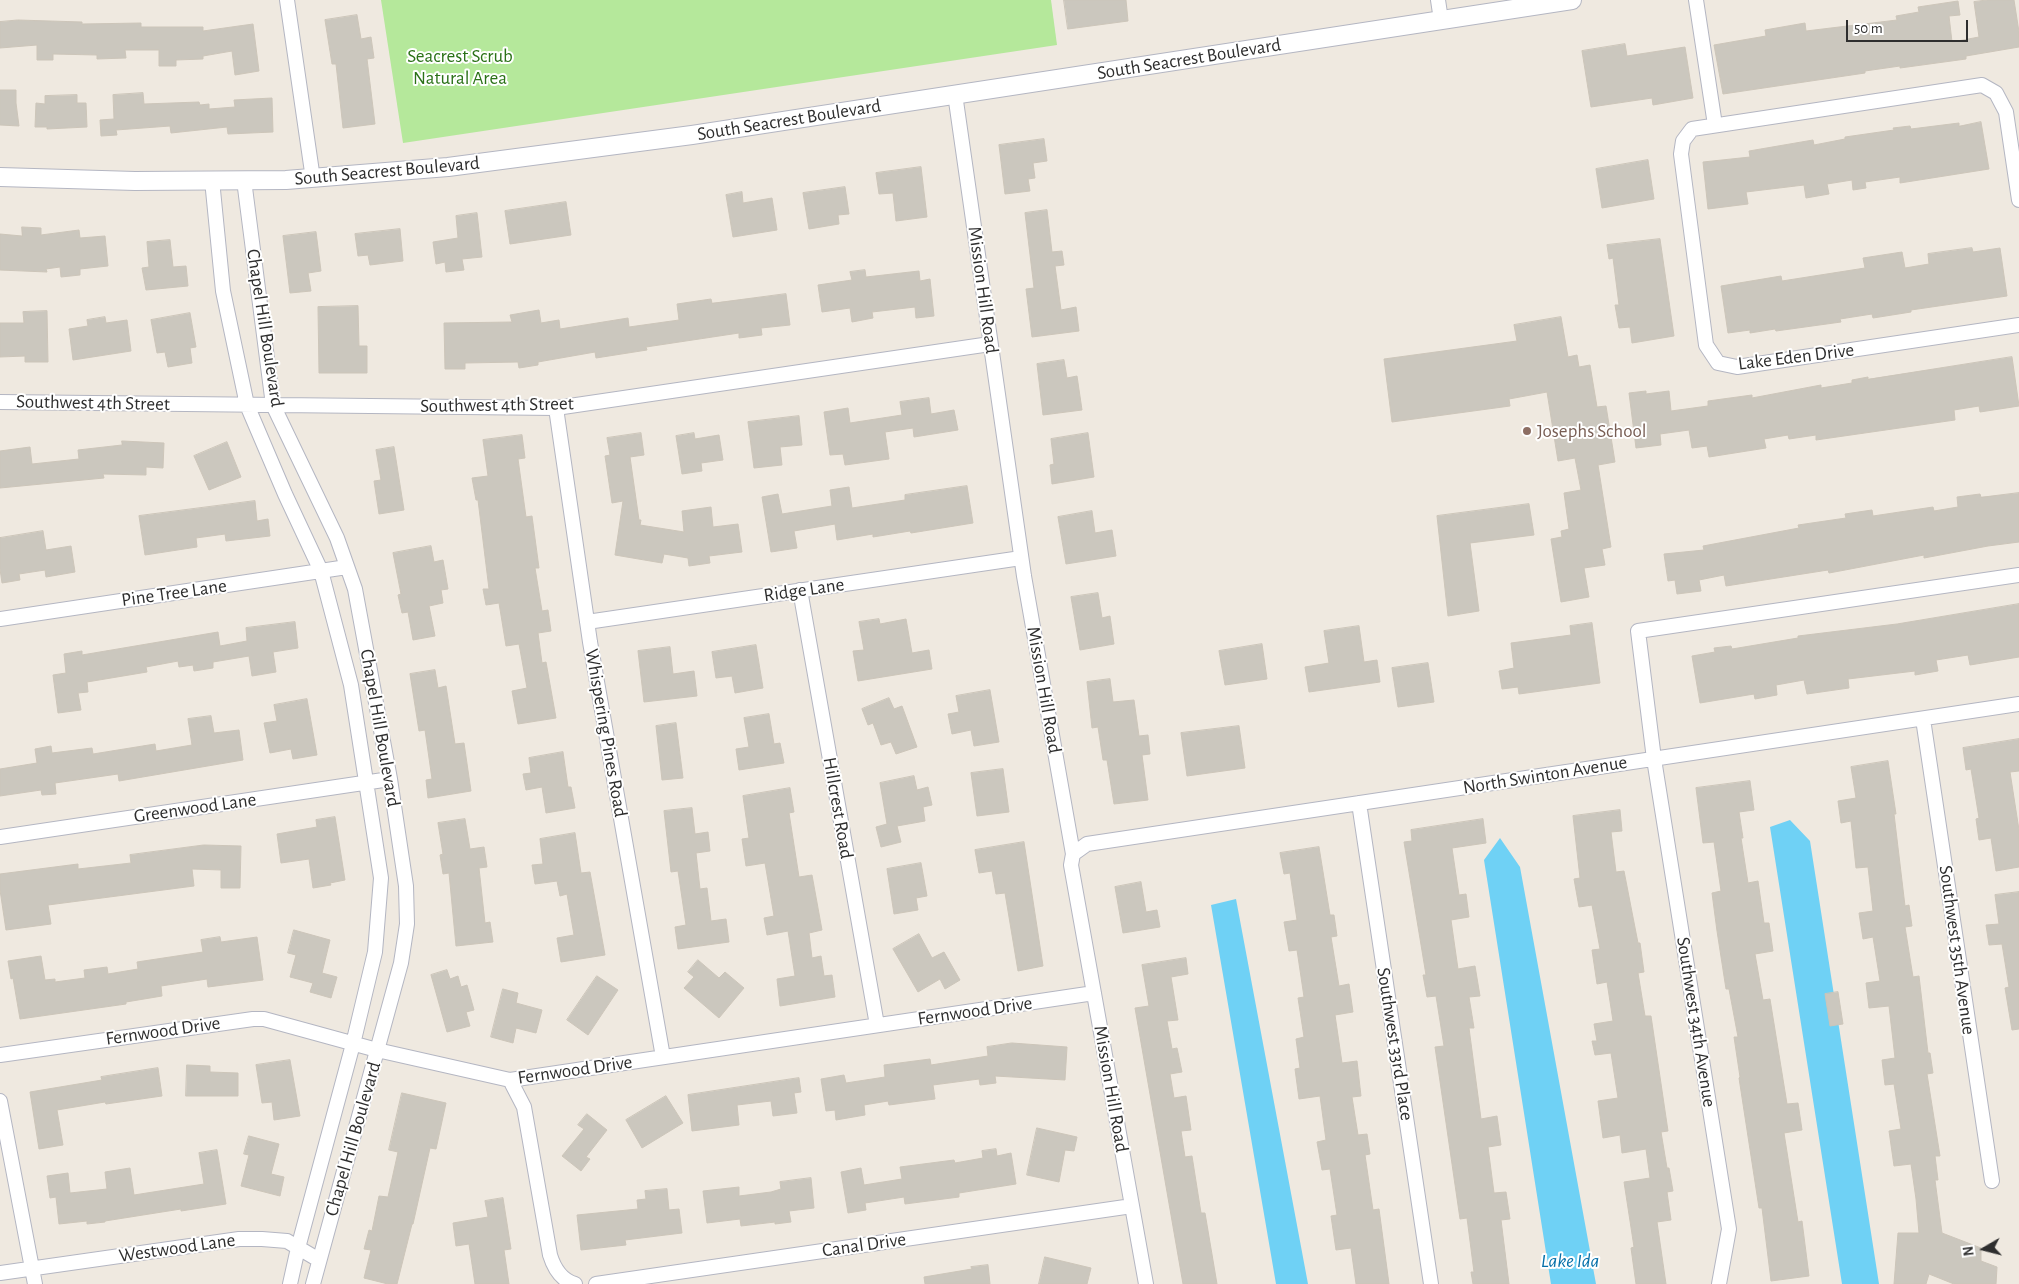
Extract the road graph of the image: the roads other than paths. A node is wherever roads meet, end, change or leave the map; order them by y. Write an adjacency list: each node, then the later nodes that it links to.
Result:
1 (287, 0): 9 (street)
2 (1438, 0): 5 (street)
3 (1572, 0): 5 (street, South Seacrest Boulevard)
4 (1696, 0): 7 (street)
5 (1441, 20): 6 (street, South Seacrest Boulevard)
6 (955, 94): 9 (street, South Seacrest Boulevard); 14 (street, Mission Hill Road)
7 (1716, 125): 12 (street, Lake Eden Drive); 13 (street, Lake Eden Drive)
8 (0, 177): 10 (street, South Seacrest Boulevard)
9 (313, 179): 11 (street, South Seacrest Boulevard)
10 (212, 180): 11 (street, South Seacrest Boulevard); 16 (street, Chapel Hill Boulevard)
11 (244, 180): 17 (street, Chapel Hill Boulevard)
12 (2019, 200)
13 (2019, 325)
14 (990, 344): 18 (street, Southwest 4th Street); 19 (street, Mission Hill Road)
15 (0, 402): 16 (street, Southwest 4th Street)
16 (247, 404): 17 (street, Southwest 4th Street); 21 (street, Chapel Hill Boulevard)
17 (273, 405): 18 (street, Southwest 4th Street); 20 (street, Chapel Hill Boulevard)
18 (556, 408): 25 (street, Whispering Pines Road)
19 (1021, 558): 23 (street, Ridge Lane); 33 (street, Mission Hill Road)
20 (347, 568): 21 (street, Pine Tree Lane); 29 (street, Chapel Hill Boulevard)
21 (321, 571): 24 (street, Pine Tree Lane); 30 (street, Chapel Hill Boulevard)
22 (2019, 575): 28 (street)
23 (800, 590): 25 (street, Ridge Lane); 35 (street, Hillcrest Road)
24 (0, 619)
25 (587, 622): 39 (street, Whispering Pines Road)
26 (2019, 704): 27 (street, North Swinton Avenue)
27 (1923, 719): 28 (street, North Swinton Avenue); 42 (street, Southwest 35th Avenue)
28 (1654, 759): 31 (street, North Swinton Avenue); 55 (street, Southwest 34th Avenue)
29 (390, 779): 30 (street, Greenwood Lane); 37 (street, Chapel Hill Boulevard)
30 (366, 782): 32 (street, Greenwood Lane); 36 (street, Chapel Hill Boulevard)
31 (1359, 803): 33 (street, North Swinton Avenue); 54 (street, Southwest 33rd Place)
32 (0, 837)
33 (1073, 854): 34 (street, Mission Hill Road)
34 (1094, 993): 35 (street, Fernwood Drive); 43 (street, Mission Hill Road)
35 (877, 1025): 39 (street, Fernwood Drive)
36 (353, 1044): 37 (street, Fernwood Drive); 38 (street, Fernwood Drive); 44 (street, Chapel Hill Boulevard)
37 (378, 1050): 40 (street, Fernwood Drive); 45 (street, Chapel Hill Boulevard)
38 (0, 1055)
39 (663, 1057): 40 (street, Fernwood Drive)
40 (510, 1080): 51 (street)
41 (0, 1101): 46 (street)
42 (1992, 1181)
43 (1132, 1206): 52 (street, Canal Drive); 53 (street, Mission Hill Road)
44 (298, 1248): 45 (street, Westwood Lane); 46 (street, Westwood Lane); 49 (street, Chapel Hill Boulevard)
45 (319, 1260): 50 (street, Chapel Hill Boulevard)
46 (32, 1269): 47 (street, Westwood Lane); 48 (street)
47 (0, 1273)
48 (35, 1284)
49 (290, 1284)
50 (313, 1284)
51 (575, 1284)
52 (596, 1284)
53 (1146, 1284)
54 (1431, 1284)
55 (1719, 1284)

